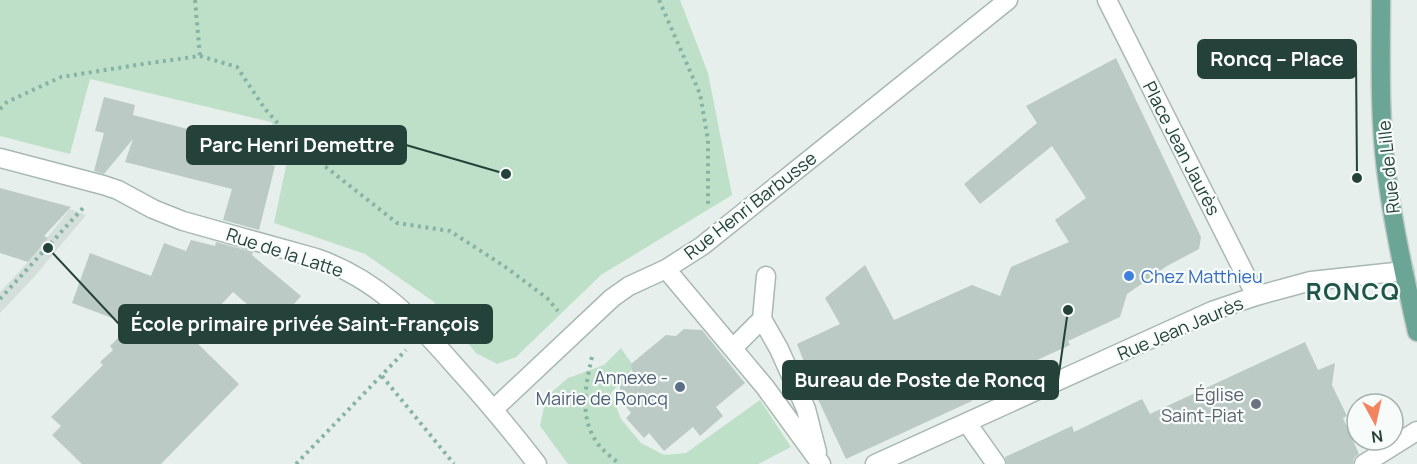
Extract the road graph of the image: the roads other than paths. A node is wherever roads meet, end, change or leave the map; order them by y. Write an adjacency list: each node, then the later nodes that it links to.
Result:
1 (1008, 0): 5 (street, Rue Henri Barbusse)
2 (1107, 0): 8 (street, Place Jean Jaurès)
3 (1381, 0): 6 (main road, Rue de Lille)
4 (0, 158): 12 (street, Rue de la Latte)
5 (666, 269): 11 (street); 12 (street, Rue Henri Barbusse)
6 (1404, 271): 8 (street, Rue Jean Jaurès); 10 (main road, Rue de Lille)
7 (766, 276): 9 (street)
8 (1256, 296): 13 (street, Rue Jean Jaurès)
9 (762, 319): 11 (street); 15 (street)
10 (1417, 332)
11 (733, 348): 15 (street)
12 (494, 409): 16 (street, Rue de la Latte)
13 (967, 423): 17 (street, Rue Jean Jaurès); 18 (street)
14 (1417, 431): 19 (street)
15 (820, 463)
16 (537, 464)
17 (875, 464)
18 (996, 464)
19 (1365, 464)

